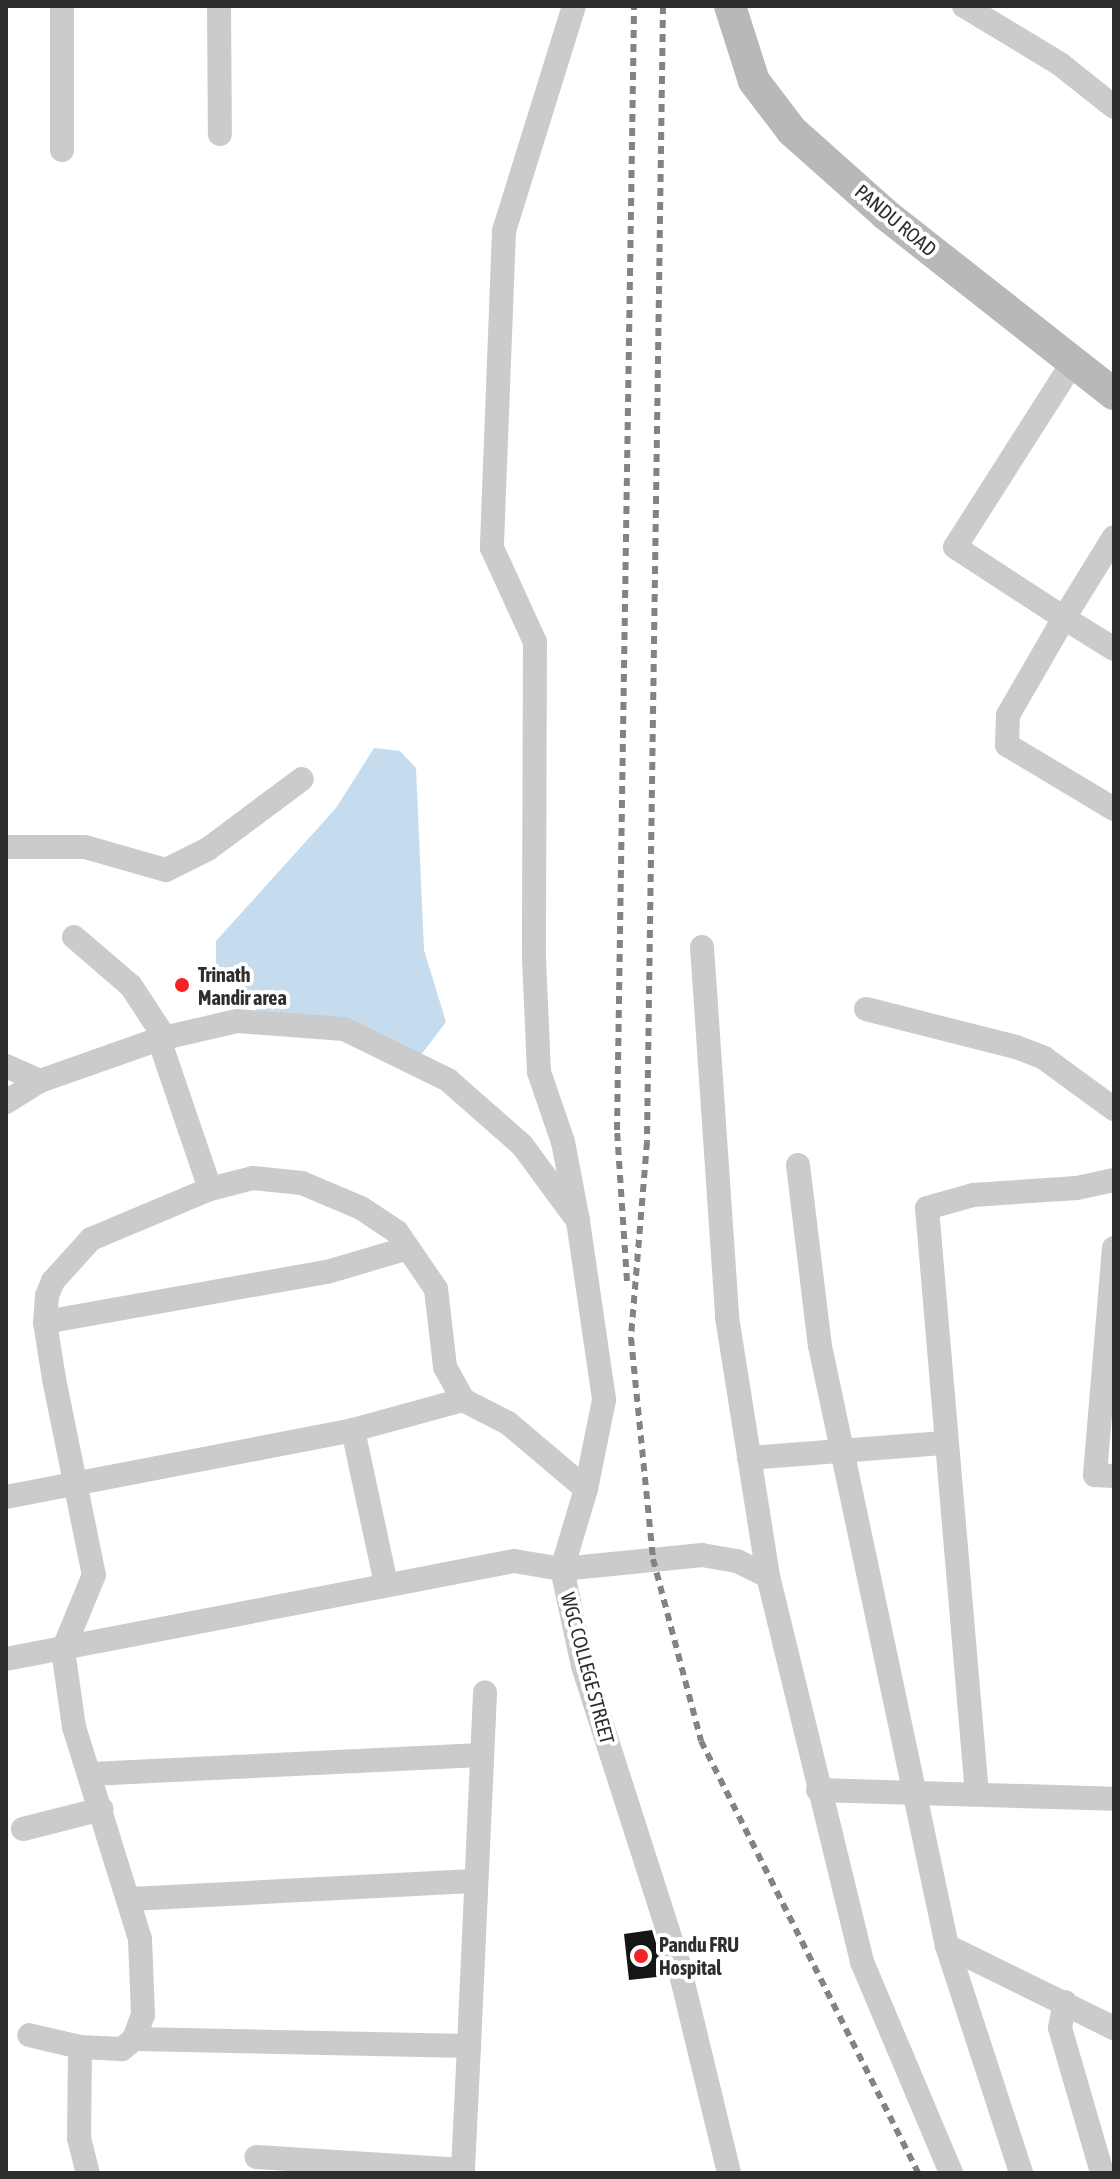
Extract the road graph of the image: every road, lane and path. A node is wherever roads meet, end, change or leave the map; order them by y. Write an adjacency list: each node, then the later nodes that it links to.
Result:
1 (62, 6): 8 (street)
2 (219, 6): 7 (street)
3 (574, 6): 28 (street)
4 (730, 6): 9 (street, PANDU ROAD)
5 (974, 7): 6 (street)
6 (1114, 107)
7 (220, 134)
8 (62, 150)
9 (1073, 362): 10 (street, PANDU ROAD); 12 (street)
10 (1114, 394)
11 (1114, 537): 12 (street)
12 (1064, 618): 13 (street); 15 (street)
13 (1114, 649)
14 (302, 779): 16 (street)
15 (1114, 809)
16 (6, 847)
17 (74, 937): 20 (street)
18 (702, 947): 36 (street)
19 (866, 1009): 24 (street)
20 (162, 1039): 22 (street); 27 (street); 28 (street)
21 (6, 1066): 22 (street)
22 (40, 1081): 23 (street)
23 (6, 1102)
24 (1114, 1109)
25 (798, 1165): 35 (street)
26 (1114, 1180): 34 (street)
27 (210, 1189): 29 (street); 31 (street)
28 (578, 1221): 39 (street)
29 (408, 1248): 31 (street); 32 (street)
30 (1114, 1248): 37 (street)
31 (45, 1322): 38 (street)
32 (463, 1400): 33 (street); 39 (street)
33 (353, 1430): 38 (street); 43 (street)
34 (946, 1443): 35 (street); 51 (street)
35 (841, 1450): 36 (street); 50 (street)
36 (749, 1458): 42 (street)
37 (1114, 1476)
38 (73, 1485): 40 (street); 44 (street)
39 (586, 1489): 41 (street)
40 (6, 1497)
41 (562, 1569): 42 (street); 43 (street, WGC COLLEGE STREET); 67 (street, WGC COLLEGE STREET)
42 (768, 1576): 49 (street)
43 (386, 1584): 44 (street, WGC COLLEGE STREET)
44 (63, 1650): 45 (street, WGC COLLEGE STREET); 48 (street)
45 (6, 1659)
46 (485, 1692): 47 (street)
47 (481, 1755): 48 (street); 55 (street)
48 (91, 1774): 53 (street)
49 (818, 1790): 50 (street); 68 (street)
50 (914, 1790): 51 (street); 57 (street)
51 (977, 1794): 52 (street)
52 (1114, 1799)
53 (102, 1809): 54 (street); 56 (street)
54 (23, 1829)
55 (473, 1881): 56 (street); 62 (street)
56 (131, 1899): 61 (street)
57 (947, 1946): 58 (street); 69 (street)
58 (1065, 2002): 59 (street); 70 (street)
59 (1114, 2028)
60 (29, 2035): 63 (street)
61 (134, 2039): 62 (street); 63 (street)
62 (469, 2046): 65 (street)
63 (80, 2047): 66 (street)
64 (256, 2157): 65 (street)
65 (463, 2172)
66 (88, 2173)
67 (729, 2173)
68 (951, 2173)
69 (1021, 2173)
70 (1102, 2173)

